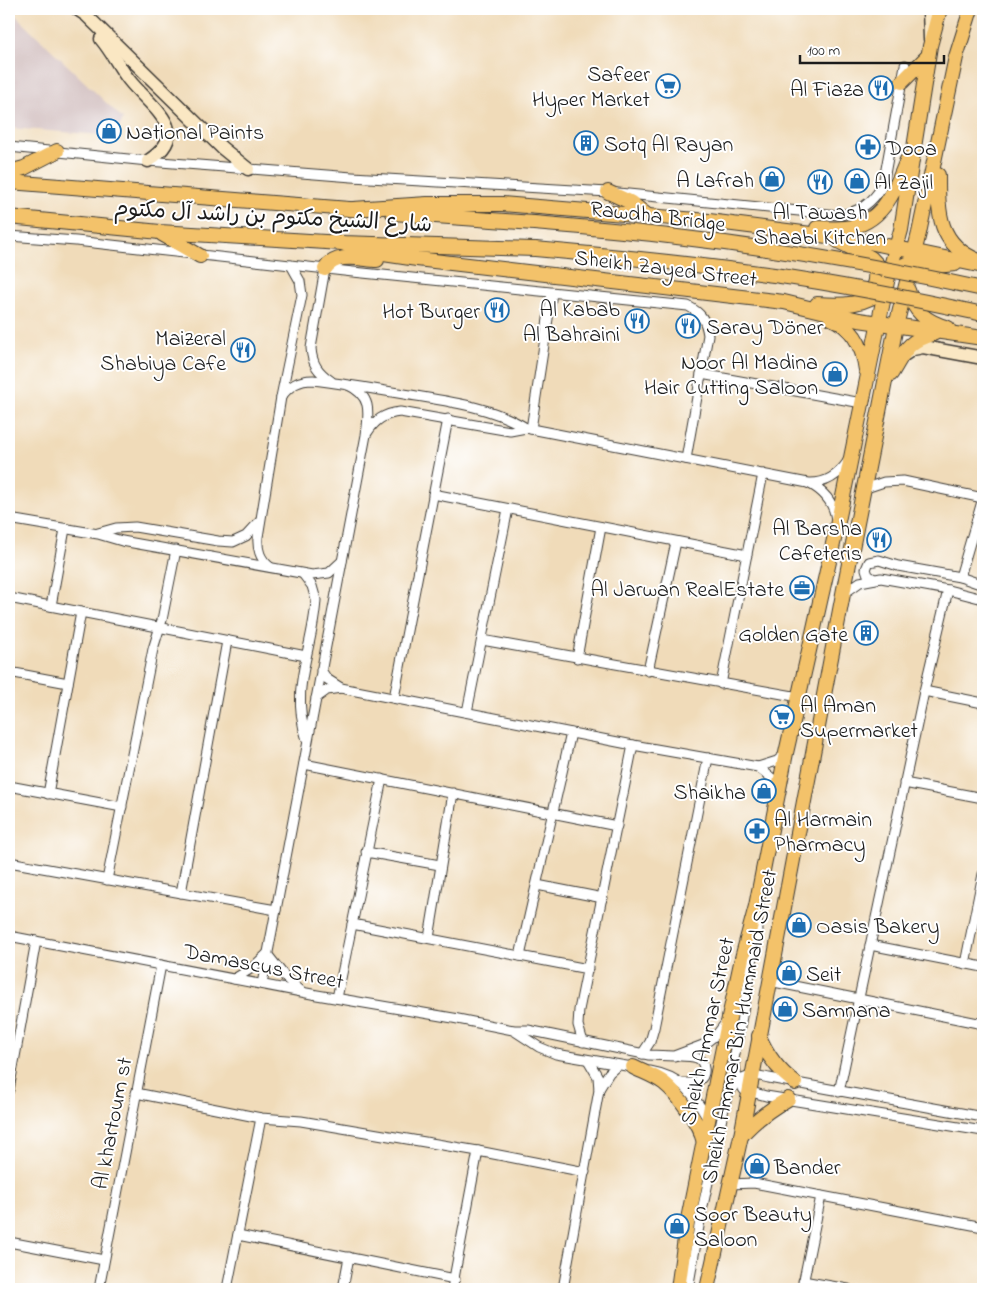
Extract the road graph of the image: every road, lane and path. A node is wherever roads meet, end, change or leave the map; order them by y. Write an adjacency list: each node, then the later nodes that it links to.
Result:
1 (77, 9): 12 (street); 13 (street)
2 (929, 9): 5 (street)
3 (940, 9): 5 (main road, Sheikh Ammar Bin Hummaid Street)
4 (971, 9): 11 (main road, Sheikh Ammar Bin Hummaid Street)
5 (929, 51): 7 (main road); 8 (main road, Sheikh Ammar Bin Hummaid Street)
6 (905, 65): 7 (street)
7 (902, 82): 16 (street)
8 (914, 143): 21 (main road); 27 (main road, Sheikh Ammar Bin Hummaid Street)
9 (9, 147): 10 (street)
10 (57, 151): 12 (street); 14 (main road)
11 (936, 155): 27 (main road, Sheikh Ammar Bin Hummaid Street); 31 (main road)
12 (148, 161): 13 (street)
13 (248, 169): 16 (street)
14 (9, 172)
15 (9, 182): 17 (main road, شارع الشيخ مكتوم بن راشد آل مكتوم)
16 (608, 192): 18 (main road)
17 (353, 209): 18 (main road, Sheikh Zayed Street); 20 (main road, شارع الشيخ مكتوم بن راشد آل مكتوم)
18 (648, 216): 21 (main road, Sheikh Zayed Street)
19 (9, 217): 22 (main road, شارع الشيخ مكتوم بن راشد آل مكتوم)
20 (534, 223): 38 (main road, Rawdha Bridge, bridge)
21 (770, 228): 24 (main road, Sheikh Zayed Street)
22 (160, 232): 25 (main road, شارع الشيخ مكتوم بن راشد آل مكتوم); 28 (main road)
23 (9, 236): 28 (street)
24 (824, 237): 27 (main road, Sheikh Zayed Street); 29 (main road)
25 (342, 243): 26 (main road, شارع الشيخ مكتوم بن راشد آل مكتوم); 35 (main road, Sheikh Zayed Street)
26 (535, 249): 44 (main road, Rawdha Bridge, bridge)
27 (905, 255): 30 (main road, Sheikh Zayed Street); 33 (main road); 36 (main road, Sheikh Ammar Bin Hummaid Street); 36 (main road); 37 (main road, Sheikh Ammar Bin Hummaid Street)
28 (200, 256): 32 (street)
29 (871, 258): 36 (main road); 42 (main road)
30 (964, 262): 31 (main road, Sheikh Zayed Street); 33 (main road)
31 (983, 264)
32 (291, 265): 34 (street); 56 (street)
33 (928, 265): 37 (main road)
34 (325, 269): 35 (main road); 39 (street); 53 (street)
35 (515, 271): 40 (main road, Sheikh Zayed Street)
36 (888, 282): 42 (main road); 43 (main road); 45 (main road, Sheikh Ammar Bin Hummaid Street)
37 (907, 287): 43 (main road, Sheikh Ammar Bin Hummaid Street); 48 (main road)
38 (983, 289)
39 (552, 293): 51 (street); 59 (street)
40 (745, 298): 41 (main road, Sheikh Zayed Street); 52 (main road)
41 (784, 302): 42 (main road); 45 (main road, Sheikh Zayed Street)
42 (862, 302)
43 (900, 309): 46 (main road, Sheikh Ammar Bin Hummaid Street)
44 (983, 314)
45 (878, 322): 46 (main road, Sheikh Zayed Street); 52 (main road, Sheikh Ammar Bin Hummaid Street)
46 (896, 326): 47 (main road, Sheikh Zayed Street); 54 (main road, Sheikh Ammar Bin Hummaid Street)
47 (941, 332): 48 (main road, Sheikh Zayed Street); 50 (main road)
48 (983, 338)
49 (983, 358): 50 (street)
50 (896, 367): 54 (main road)
51 (701, 374): 57 (street); 62 (street)
52 (866, 381): 57 (main road, Sheikh Ammar Bin Hummaid Street)
53 (334, 383): 55 (street); 56 (street)
54 (885, 383): 65 (main road, Sheikh Ammar Bin Hummaid Street)
55 (348, 385): 59 (street); 60 (street)
56 (281, 396): 70 (street)
57 (862, 403): 61 (main road, Sheikh Ammar Bin Hummaid Street)
58 (448, 420): 59 (street); 60 (street); 66 (street)
59 (529, 429): 62 (street)
60 (366, 434): 78 (street)
61 (850, 454): 64 (street); 71 (main road, Sheikh Ammar Bin Hummaid Street)
62 (686, 459): 63 (street)
63 (763, 474): 64 (street); 77 (street)
64 (808, 483): 71 (street)
65 (863, 489): 67 (street); 85 (main road, Sheikh Ammar Bin Hummaid Street)
66 (434, 494): 68 (street); 104 (street)
67 (983, 498): 81 (street)
68 (508, 509): 72 (street); 92 (street)
69 (9, 519): 73 (street)
70 (260, 519): 74 (street); 79 (street)
71 (837, 526): 102 (main road, Sheikh Ammar Bin Hummaid Street)
72 (601, 527): 75 (street); 94 (street)
73 (65, 529): 74 (street); 88 (street)
74 (98, 534): 76 (street)
75 (676, 542): 77 (street); 96 (street)
76 (176, 550): 79 (street); 90 (street)
77 (747, 555): 99 (street)
78 (342, 561): 80 (street); 95 (street)
79 (270, 567): 80 (street)
80 (302, 574): 93 (street)
81 (960, 577): 82 (street); 83 (street)
82 (874, 579): 84 (street); 85 (street)
83 (983, 585)
84 (948, 590): 87 (street); 101 (street)
85 (843, 594): 146 (main road, Sheikh Ammar Bin Hummaid Street)
86 (9, 598): 88 (street)
87 (983, 599)
88 (51, 606): 89 (street)
89 (81, 612): 90 (street); 98 (street)
90 (160, 627): 91 (street); 121 (street)
91 (227, 640): 93 (street); 130 (street)
92 (482, 640): 94 (street); 106 (street)
93 (306, 656): 108 (street)
94 (577, 658): 96 (street)
95 (321, 670): 100 (street); 103 (street)
96 (648, 671): 99 (street)
97 (9, 672): 98 (street)
98 (68, 683): 119 (street)
99 (721, 684): 102 (street)
100 (341, 688): 103 (street); 104 (street)
101 (924, 691): 105 (street); 115 (street)
102 (799, 697): 110 (main road, Sheikh Ammar Bin Hummaid Street)
103 (316, 698): 108 (street)
104 (394, 698): 106 (street)
105 (983, 703)
106 (467, 712): 107 (street)
107 (571, 732): 109 (street); 122 (street)
108 (308, 743): 112 (street)
109 (633, 745): 111 (street); 123 (street)
110 (786, 753): 113 (street); 117 (main road, Sheikh Ammar Street)
111 (708, 758): 113 (street); 156 (street)
112 (304, 764): 114 (street); 133 (street)
113 (758, 767): 117 (street)
114 (382, 779): 118 (street); 124 (street)
115 (904, 783): 120 (street); 138 (street)
116 (9, 786): 119 (street)
117 (780, 792): 132 (main road, Sheikh Ammar Street)
118 (453, 793): 122 (street); 126 (street)
119 (48, 794): 121 (street)
120 (983, 798)
121 (122, 807): 128 (street)
122 (553, 813): 123 (street); 129 (street)
123 (617, 826): 131 (street)
124 (366, 852): 126 (street); 134 (street)
125 (9, 862): 128 (street)
126 (440, 865): 136 (street)
127 (983, 874): 141 (street)
128 (107, 880): 130 (street)
129 (536, 885): 131 (street); 140 (street)
130 (181, 893): 133 (street)
131 (603, 898): 144 (street)
132 (756, 906): 151 (main road, Sheikh Ammar Street); 165 (street)
133 (276, 910): 139 (street)
134 (352, 924): 136 (street); 149 (street)
135 (9, 936): 137 (street, Damascus Street)
136 (429, 938): 140 (street)
137 (36, 941): 142 (street, Damascus Street); 161 (street)
138 (870, 945): 141 (street); 150 (street)
139 (267, 954): 145 (street); 147 (street); 148 (street)
140 (520, 956): 144 (street)
141 (965, 964): 143 (street)
142 (161, 965): 145 (street, Damascus Street); 169 (street, Al khartoum st)
143 (983, 967)
144 (588, 969): 155 (street)
145 (234, 979): 147 (street, Damascus Street)
146 (769, 981): 150 (street); 154 (main road, Sheikh Ammar Bin Hummaid Street)
147 (262, 984): 148 (street, Damascus Street)
148 (302, 992): 149 (street, Damascus Street)
149 (336, 998): 153 (street, Damascus Street)
150 (858, 998): 152 (street); 168 (street)
151 (729, 1018): 157 (street, Damascus Street); 173 (main road, Sheikh Ammar Street)
152 (983, 1024)
153 (513, 1030): 155 (street, Damascus Street); 158 (street, Damascus Street)
154 (759, 1036): 162 (main road, Sheikh Ammar Bin Hummaid Street); 164 (main road)
155 (583, 1042): 156 (street, Damascus Street)
156 (642, 1054): 157 (street, Damascus Street)
157 (674, 1056): 163 (street)
158 (588, 1060): 159 (street, Damascus Street); 167 (street)
159 (618, 1065): 160 (street, Damascus Street); 167 (street)
160 (633, 1067): 163 (street, Damascus Street); 176 (main road)
161 (10, 1075): 166 (street)
162 (752, 1076): 164 (street); 165 (main road, Sheikh Ammar Bin Hummaid Street)
163 (681, 1083): 173 (street, Damascus Street)
164 (795, 1084): 168 (street)
165 (743, 1087): 170 (street); 175 (main road, Sheikh Ammar Bin Hummaid Street); 194 (street)
166 (9, 1090)
167 (599, 1090): 178 (street)
168 (839, 1092): 171 (street)
169 (136, 1093): 172 (street); 185 (street, Al khartoum st)
170 (788, 1100): 174 (street); 175 (main road)
171 (983, 1117)
172 (261, 1118): 177 (street); 182 (street)
173 (708, 1121): 176 (main road, Sheikh Ammar Street)
174 (983, 1131)
175 (740, 1136): 179 (main road, Sheikh Ammar Bin Hummaid Street)
176 (704, 1142): 193 (main road, Sheikh Ammar Street)
177 (478, 1151): 178 (street); 186 (street)
178 (585, 1172): 192 (street)
179 (730, 1184): 180 (street); 195 (main road, Sheikh Ammar Bin Hummaid Street)
180 (821, 1196): 181 (street); 187 (street)
181 (983, 1227)
182 (238, 1235): 184 (street); 189 (street)
183 (9, 1242): 185 (street)
184 (349, 1257): 186 (street); 190 (street)
185 (104, 1260): 188 (street, Al khartoum st)
186 (455, 1279): 191 (street)
187 (803, 1285): 196 (street)
188 (99, 1289)
189 (227, 1289)
190 (343, 1289)
191 (452, 1289)
192 (563, 1289)
193 (678, 1289)
194 (688, 1289)
195 (707, 1289)
196 (848, 1289)

